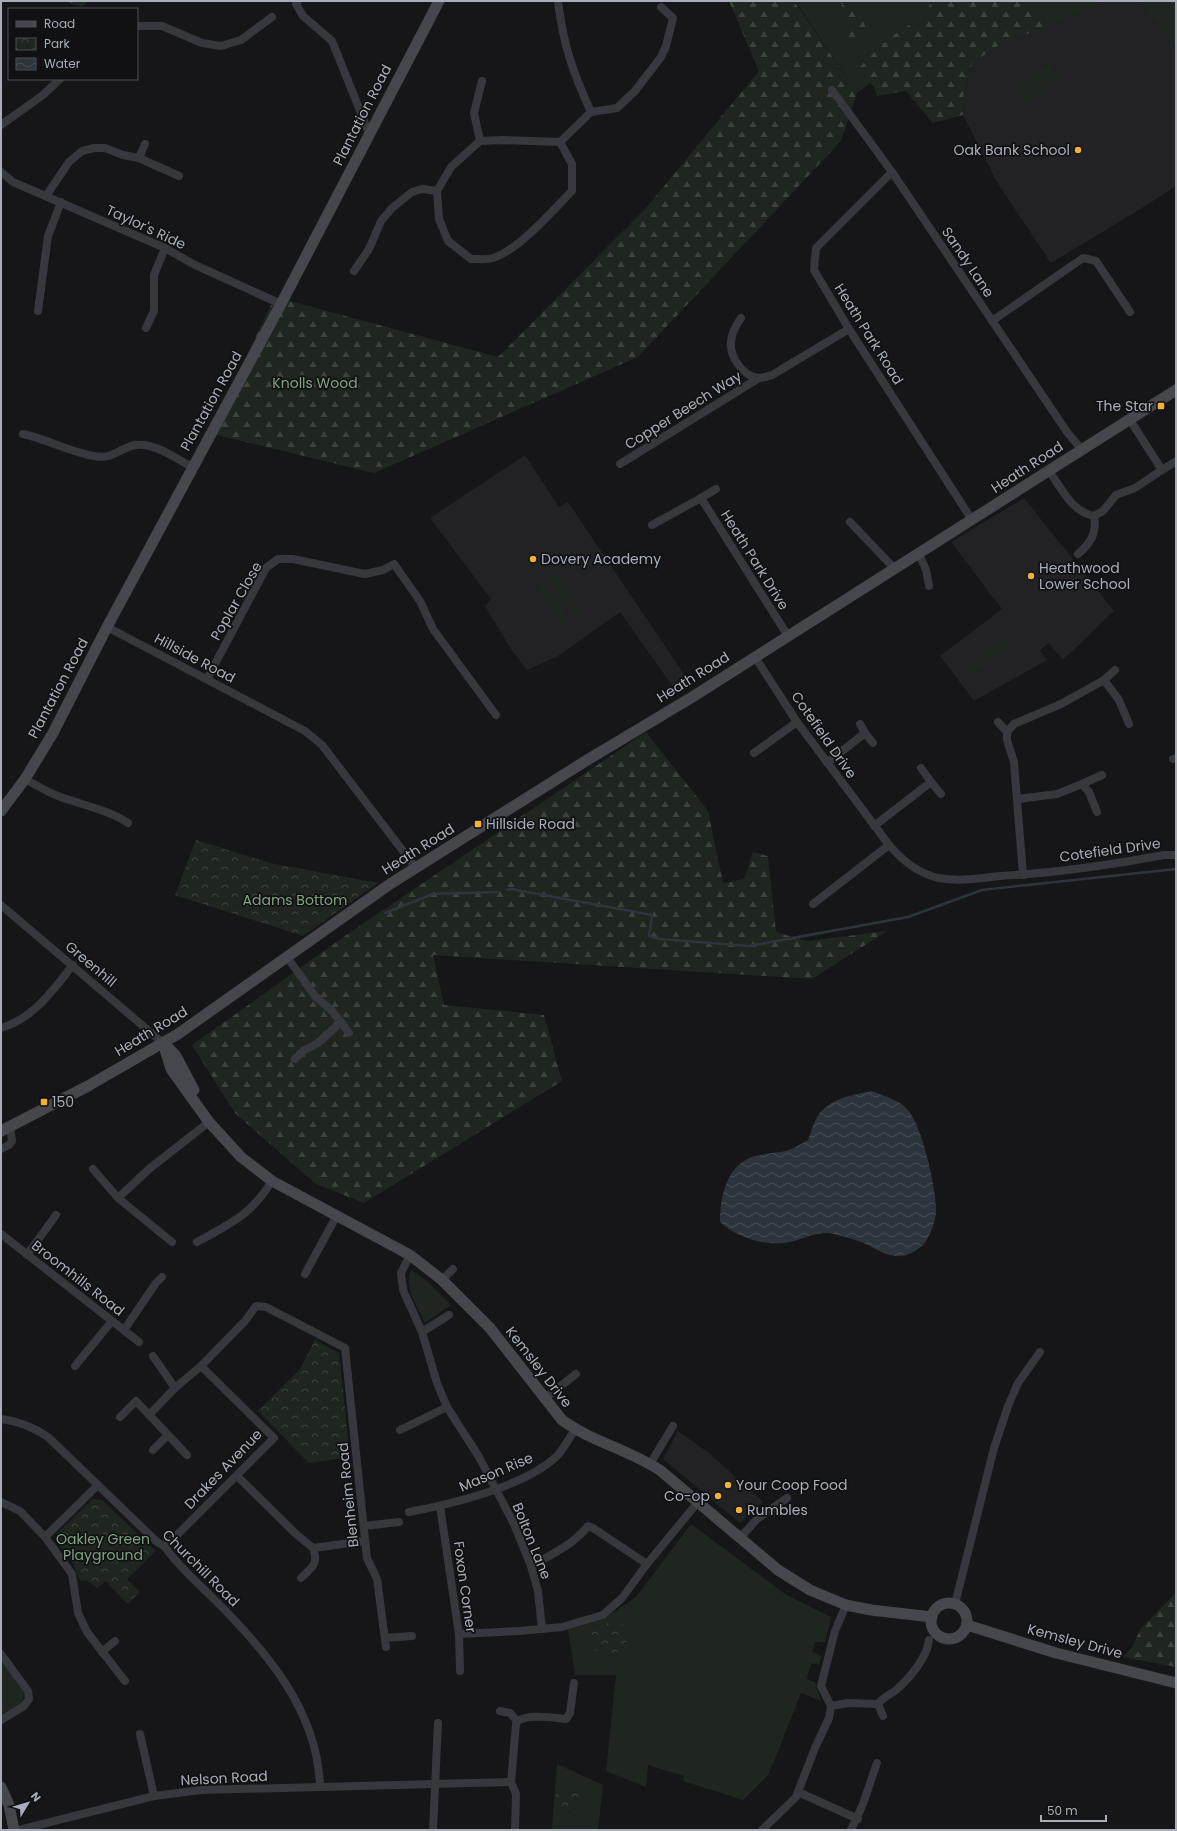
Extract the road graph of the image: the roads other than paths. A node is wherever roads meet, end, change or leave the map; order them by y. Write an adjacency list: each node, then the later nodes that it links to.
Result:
1 (298, 1): 12 (street)
2 (438, 1): 12 (street, Plantation Road)
3 (558, 1): 10 (street)
4 (661, 7): 10 (street)
5 (272, 17): 6 (street)
6 (138, 26)
7 (59, 80): 11 (street)
8 (482, 81): 13 (street)
9 (832, 90): 18 (street, Sandy Lane)
10 (591, 112): 14 (street)
11 (1, 125)
12 (369, 133): 25 (street, Plantation Road)
13 (480, 141): 14 (street); 20 (street)
14 (560, 142): 20 (street)
15 (145, 144): 16 (street)
16 (139, 158): 19 (street); 21 (street)
17 (1, 172): 21 (street, Taylor's Ride)
18 (892, 172): 29 (street, Sandy Lane); 31 (street, Heath Park Road)
19 (179, 176)
20 (437, 191): 24 (street)
21 (46, 196): 22 (street, Taylor's Ride)
22 (61, 202): 23 (street, Taylor's Ride); 26 (street)
23 (165, 248): 25 (street, Taylor's Ride); 30 (street)
24 (354, 271)
25 (281, 304): 39 (street, Plantation Road)
26 (38, 311)
27 (1130, 312): 29 (street)
28 (741, 318): 32 (street, Copper Beech Way)
29 (992, 321): 36 (street, Sandy Lane)
30 (146, 328)
31 (849, 329): 32 (street, Copper Beech Way); 45 (street, Heath Park Road)
32 (759, 378): 38 (street, Copper Beech Way)
33 (1176, 390): 34 (street, Heath Road)
34 (1130, 420): 36 (street, Heath Road); 40 (street)
35 (23, 434): 39 (street)
36 (1082, 450): 41 (street, Heath Road)
37 (1175, 462): 40 (street)
38 (620, 464)
39 (192, 467): 52 (street, Plantation Road)
40 (1162, 470): 44 (street)
41 (1049, 471): 44 (street); 45 (street, Heath Road)
42 (716, 489): 43 (street)
43 (701, 498): 47 (street); 53 (street, Heath Park Drive)
44 (1094, 516): 49 (street)
45 (972, 520): 48 (street, Heath Road)
46 (850, 522): 50 (street)
47 (652, 525)
48 (919, 554): 50 (street, Heath Road); 51 (street)
49 (1078, 554)
50 (895, 569): 53 (street, Heath Road)
51 (929, 586)
52 (107, 627): 56 (street, Hillside Road); 70 (street, Plantation Road)
53 (788, 636): 54 (street, Heath Road)
54 (755, 657): 59 (street, Cotefield Drive); 81 (street, Heath Road)
55 (1115, 670): 57 (street)
56 (207, 679): 58 (street, Poplar Close); 81 (street, Hillside Road)
57 (1104, 680): 62 (street); 63 (street)
58 (496, 715)
59 (797, 722): 66 (street); 67 (street, Cotefield Drive)
60 (998, 722): 63 (street)
61 (860, 724): 64 (street)
62 (1129, 724)
63 (1007, 732): 74 (street)
64 (865, 733): 65 (street); 67 (street)
65 (873, 743)
66 (754, 753)
67 (827, 763): 78 (street, Cotefield Drive)
68 (921, 768): 71 (street)
69 (1102, 775): 72 (street)
70 (25, 779): 75 (street, Plantation Road); 77 (street)
71 (931, 782): 73 (street); 78 (street)
72 (1082, 784): 74 (street); 76 (street)
73 (942, 794)
74 (1018, 799): 82 (street)
75 (1, 811)
76 (1097, 812)
77 (128, 823)
78 (874, 826): 79 (street, Cotefield Drive)
79 (889, 845): 82 (street, Cotefield Drive); 83 (street)
80 (1176, 855): 82 (street, Cotefield Drive)
81 (416, 868): 85 (street, Heath Road)
82 (1023, 875)
83 (813, 904)
84 (1, 905): 86 (street, Greenhill)
85 (287, 957): 87 (street); 90 (street, Heath Road)
86 (73, 965): 88 (street); 90 (street, Greenhill)
87 (341, 1022): 89 (street); 91 (street)
88 (1, 1028)
89 (349, 1033)
90 (163, 1043): 92 (street, Kemsley Drive); 93 (street, Heath Road)
91 (295, 1059)
92 (209, 1122): 96 (street, Kemsley Drive); 97 (street)
93 (6, 1129): 94 (street)
94 (1, 1150)
95 (93, 1169): 97 (street)
96 (272, 1181): 99 (street, Kemsley Drive); 102 (street)
97 (118, 1198): 101 (street)
98 (56, 1215): 103 (street)
99 (337, 1215): 104 (street, Kemsley Drive); 106 (street)
100 (1, 1234): 103 (street, Broomhills Road)
101 (172, 1242)
102 (197, 1242)
103 (27, 1255): 110 (street, Broomhills Road)
104 (410, 1255): 108 (street, Kemsley Drive); 112 (street, Bolton Lane)
105 (453, 1270): 108 (street)
106 (305, 1274)
107 (162, 1277): 111 (street)
108 (442, 1280): 120 (street, Kemsley Drive)
109 (449, 1315): 112 (street)
110 (112, 1322): 111 (street, Broomhills Road); 116 (street)
111 (124, 1330): 113 (street, Broomhills Road)
112 (422, 1332): 121 (street, Bolton Lane)
113 (139, 1342)
114 (1040, 1352): 150 (street)
115 (153, 1356): 119 (street)
116 (75, 1366)
117 (202, 1366): 119 (street); 132 (street, Drakes Avenue); 141 (street, Blenheim Road)
118 (576, 1374): 120 (street)
119 (175, 1388): 122 (street)
120 (544, 1399): 127 (street, Kemsley Drive)
121 (446, 1407): 126 (street); 134 (street, Bolton Lane)
122 (149, 1415): 123 (street); 128 (street)
123 (120, 1417)
124 (1, 1419): 133 (street, Churchill Road)
125 (673, 1426): 131 (street)
126 (400, 1430)
127 (576, 1430): 131 (street, Kemsley Drive); 134 (street, Mason Rise)
128 (168, 1435): 129 (street); 130 (street)
129 (153, 1450)
130 (187, 1455)
131 (650, 1464): 137 (street, Kemsley Drive)
132 (237, 1476): 145 (street, Drakes Avenue); 146 (street)
133 (98, 1485): 142 (street); 145 (street, Churchill Road)
134 (496, 1489): 138 (street, Mason Rise); 148 (street, Bolton Lane)
135 (787, 1498): 143 (street)
136 (1, 1502): 142 (street)
137 (698, 1502): 143 (street, Kemsley Drive); 147 (street)
138 (440, 1506): 139 (street, Mason Rise); 155 (street, Foxon Corner)
139 (410, 1512)
140 (400, 1522): 141 (street)
141 (364, 1526): 144 (street, Blenheim Road)
142 (45, 1537): 161 (street)
143 (740, 1538): 151 (street, Kemsley Drive)
144 (365, 1541): 146 (street); 157 (street, Blenheim Road)
145 (165, 1547): 179 (street, Churchill Road)
146 (313, 1548): 149 (street)
147 (647, 1564): 148 (street); 154 (street)
148 (531, 1566): 154 (street, Bolton Lane)
149 (301, 1578)
150 (955, 1604): 152 (street); 153 (street)
151 (846, 1605): 152 (street, Kemsley Drive); 168 (street)
152 (932, 1617): 153 (street)
153 (967, 1625): 166 (street, Kemsley Drive)
154 (542, 1629): 155 (street)
155 (459, 1634): 163 (street, Foxon Corner)
156 (412, 1636): 157 (street)
157 (385, 1638): 160 (street, Blenheim Road)
158 (929, 1640): 167 (street)
159 (115, 1642): 161 (street)
160 (386, 1647)
161 (102, 1652): 164 (street)
162 (1, 1654): 171 (street)
163 (460, 1671)
164 (125, 1681)
165 (574, 1683): 172 (street)
166 (1176, 1683)
167 (878, 1704): 168 (street); 170 (street)
168 (831, 1706): 180 (street)
169 (500, 1711): 172 (street)
170 (883, 1716)
171 (1, 1720)
172 (517, 1721): 176 (street)
173 (438, 1723): 177 (street)
174 (140, 1734): 181 (street)
175 (877, 1763): 182 (street)
176 (511, 1782): 177 (street, Nelson Road); 186 (street)
177 (434, 1783): 179 (street, Nelson Road); 185 (street)
178 (1, 1787): 183 (street)
179 (320, 1787): 181 (street, Nelson Road)
180 (798, 1792): 182 (street); 187 (street)
181 (154, 1796): 184 (street, Nelson Road)
182 (857, 1818): 188 (street)
183 (14, 1830)
184 (19, 1830)
185 (433, 1830)
186 (515, 1830)
187 (762, 1830)
188 (851, 1830)

